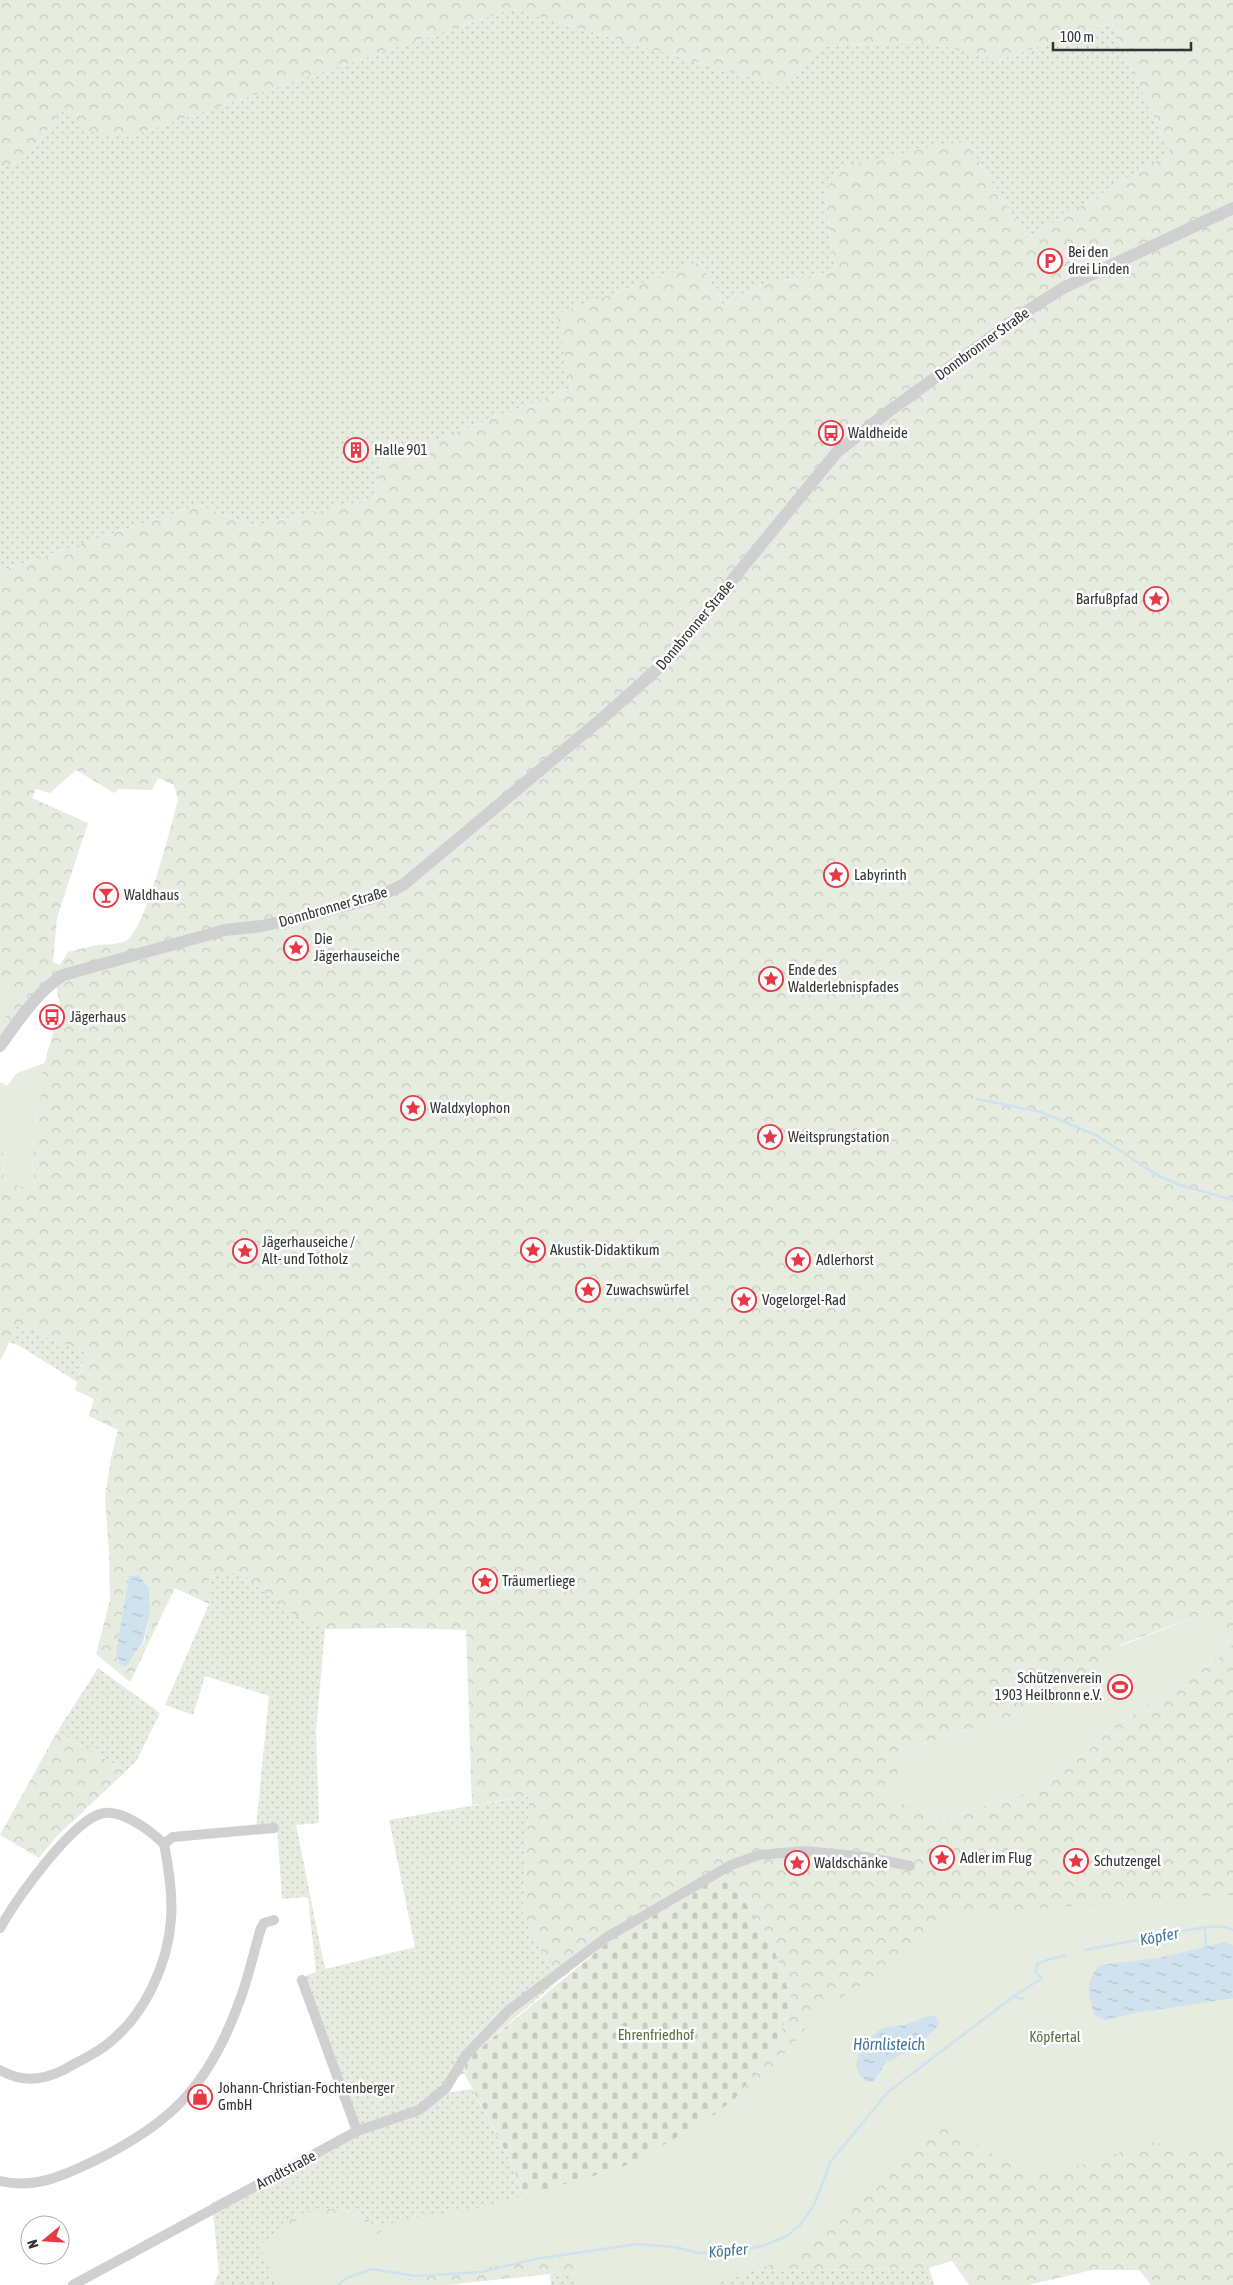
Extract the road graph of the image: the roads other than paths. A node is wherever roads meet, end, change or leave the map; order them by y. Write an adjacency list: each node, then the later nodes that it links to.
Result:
1 (1233, 208): 2 (street, Donnbronner Straße)
2 (0, 1046)
3 (274, 1828): 4 (street)
4 (164, 1844): 7 (street); 9 (street)
5 (910, 1866): 10 (street, Arndtstraße)
6 (274, 1920): 11 (street)
7 (0, 1928)
8 (302, 1980): 10 (street)
9 (0, 2070)
10 (357, 2131): 12 (street, Arndtstraße)
11 (0, 2180)
12 (73, 2285)

